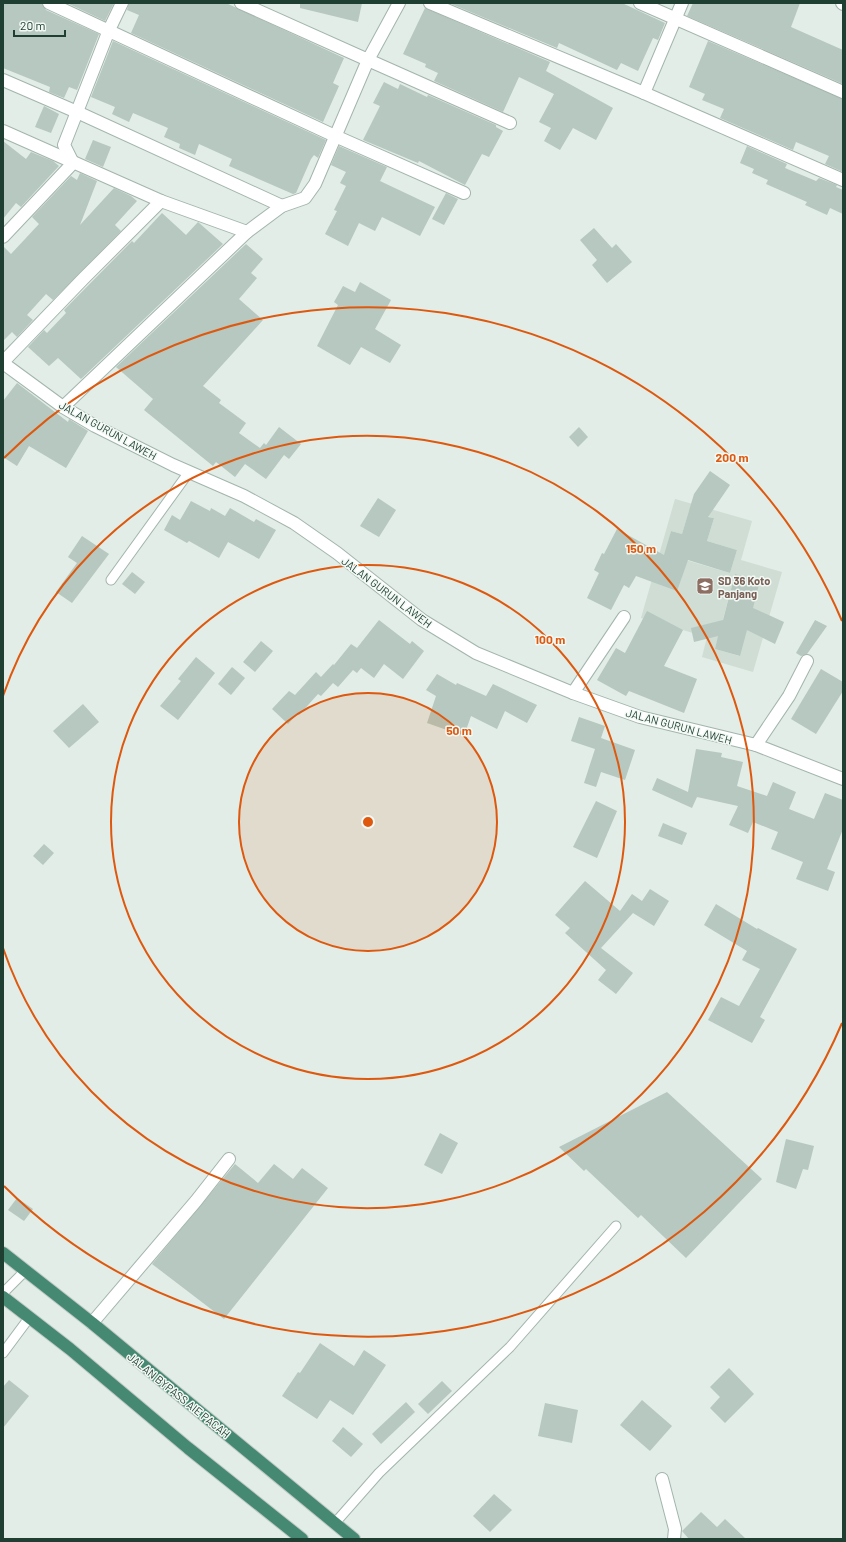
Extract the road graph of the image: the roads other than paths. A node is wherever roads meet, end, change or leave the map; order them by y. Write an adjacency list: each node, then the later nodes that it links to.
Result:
1 (49, 3): 9 (street)
2 (122, 3): 9 (street)
3 (241, 3): 10 (street)
4 (399, 3): 10 (street)
5 (430, 3): 13 (street)
6 (640, 3): 8 (street)
7 (682, 3): 8 (street)
8 (674, 19): 12 (street); 13 (street)
9 (109, 30): 14 (street); 17 (street)
10 (368, 60): 15 (street); 17 (street)
11 (3, 80): 14 (street)
12 (843, 92)
13 (644, 93): 19 (street)
14 (77, 112): 18 (street); 22 (street)
15 (510, 123)
16 (3, 131): 18 (street)
17 (335, 136): 20 (street); 22 (street)
18 (73, 163): 21 (street); 24 (street)
19 (843, 180)
20 (464, 193)
21 (161, 201): 23 (street); 25 (street)
22 (282, 206): 23 (street)
23 (247, 232): 26 (street)
24 (3, 237)
25 (3, 363): 26 (street, JALAN GURUN LAWEH)
26 (63, 407): 27 (street, JALAN GURUN LAWEH)
27 (189, 472): 28 (lane); 31 (street, JALAN GURUN LAWEH)
28 (111, 580)
29 (624, 617): 31 (street)
30 (807, 661): 32 (street)
31 (573, 693): 32 (street, JALAN GURUN LAWEH)
32 (756, 745): 33 (street, JALAN GURUN LAWEH)
33 (843, 779)
34 (229, 1159): 41 (street)
35 (616, 1226): 44 (lane)
36 (3, 1253): 37 (highway, JALAN BYPASS AIE PACAH)
37 (25, 1271): 38 (lane); 41 (highway, JALAN BYPASS AIE PACAH)
38 (3, 1293)
39 (3, 1297): 40 (highway)
40 (29, 1318): 42 (lane); 45 (highway)
41 (92, 1323): 44 (highway, JALAN BYPASS AIE PACAH)
42 (3, 1353)
43 (662, 1479): 47 (street)
44 (335, 1523): 46 (highway, JALAN BYPASS AIE PACAH)
45 (302, 1539)
46 (354, 1539)
47 (674, 1539)

